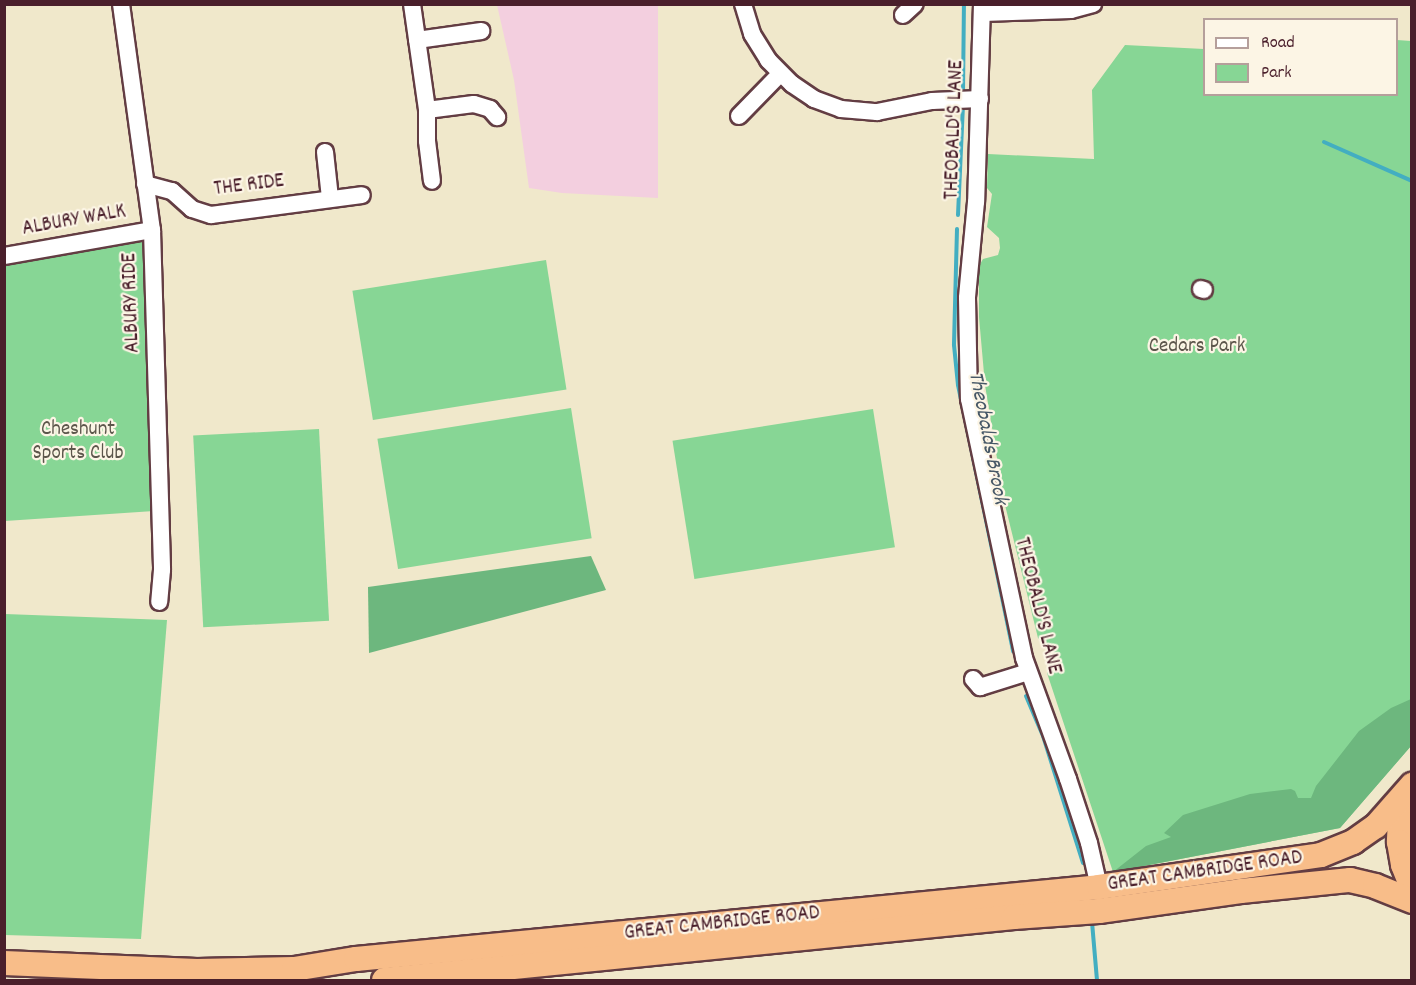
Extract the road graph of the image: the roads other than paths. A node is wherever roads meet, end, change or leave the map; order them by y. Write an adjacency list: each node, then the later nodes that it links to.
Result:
1 (121, 4): 15 (street, ALBURY RIDE)
2 (412, 4): 7 (street)
3 (743, 4): 8 (street)
4 (1093, 4): 5 (street)
5 (982, 9): 9 (street, THEOBALD'S LANE)
6 (481, 31): 7 (street)
7 (417, 40): 10 (street)
8 (780, 74): 9 (street); 11 (street)
9 (968, 99): 21 (street, THEOBALD'S LANE)
10 (427, 110): 12 (street); 14 (street)
11 (739, 116)
12 (497, 117)
13 (325, 152): 17 (street)
14 (432, 181)
15 (146, 184): 17 (street, THE RIDE); 18 (street, ALBURY RIDE)
16 (362, 195): 17 (street, THE RIDE)
17 (330, 198)
18 (152, 230): 19 (street, ALBURY WALK); 20 (street, ALBURY RIDE)
19 (4, 256)
20 (159, 602)
21 (1021, 674): 22 (street); 24 (street, THEOBALD'S LANE)
22 (973, 679)
23 (1412, 787): 24 (highway, GREAT CAMBRIDGE ROAD); 25 (highway)
24 (1099, 887): 27 (highway, GREAT CAMBRIDGE ROAD)
25 (1412, 887)
26 (1412, 901): 28 (highway, GREAT CAMBRIDGE ROAD)
27 (4, 963)
28 (418, 979): 29 (highway, GREAT CAMBRIDGE ROAD)
29 (384, 981)

